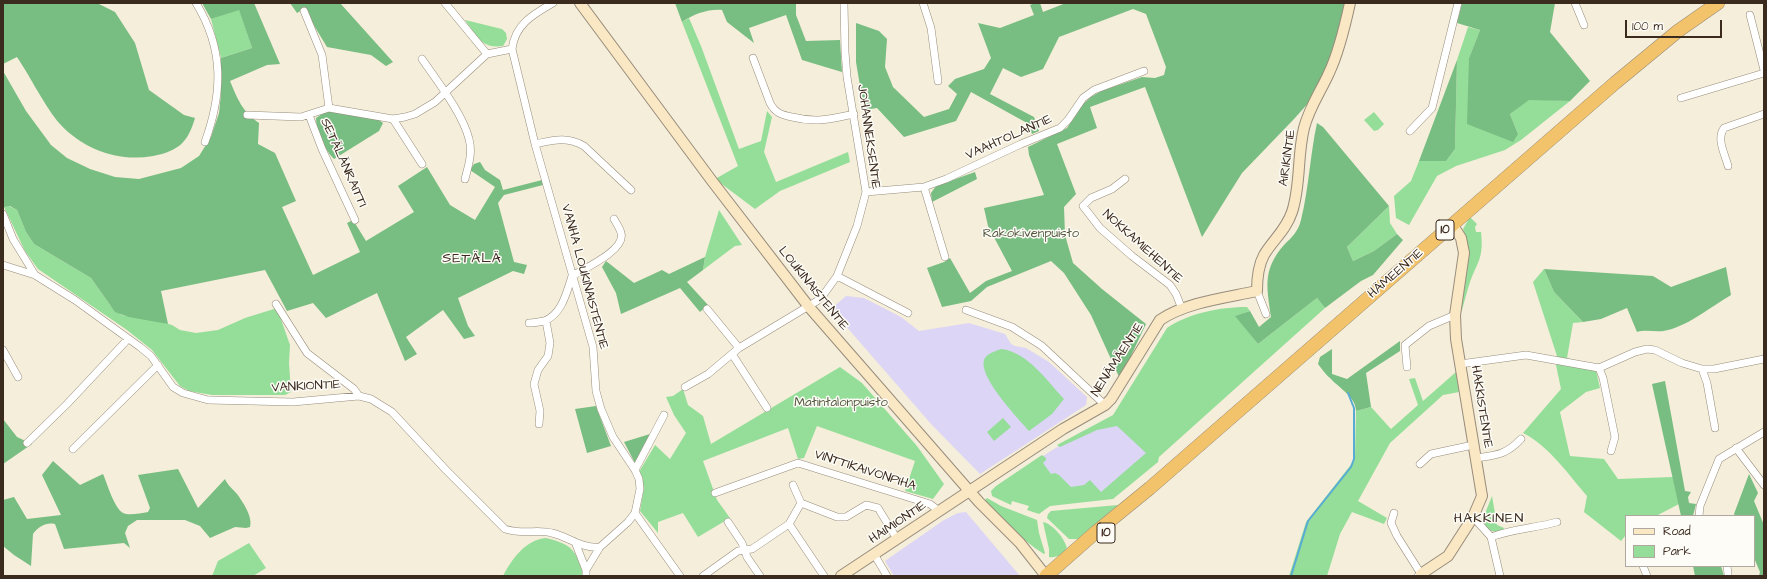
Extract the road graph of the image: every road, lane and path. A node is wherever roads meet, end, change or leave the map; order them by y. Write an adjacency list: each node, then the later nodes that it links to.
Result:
1 (196, 3): 30 (street)
2 (445, 3): 15 (street)
3 (553, 3): 14 (street)
4 (580, 3): 50 (street, LOUKINAISTENTIE)
5 (844, 3): 24 (street, JOHANNEKSENTIE)
6 (923, 3): 20 (street)
7 (1350, 3): 48 (street, AIRIKINTIE)
8 (1458, 3): 29 (street)
9 (1575, 3): 13 (street)
10 (1718, 3): 42 (highway, HÄMEENTIE / 10)
11 (304, 11): 23 (street)
12 (1750, 15): 19 (street)
13 (1584, 25)
14 (512, 49): 15 (street); 31 (street, VANHA LOUKINAISTENTIE)
15 (487, 54): 21 (street)
16 (753, 58): 24 (street)
17 (422, 59): 21 (street)
18 (1144, 71): 36 (street, VAAHTOLANTIE)
19 (1764, 72): 22 (street)
20 (938, 81)
21 (446, 94): 28 (street); 34 (street)
22 (1681, 98)
23 (329, 108): 27 (street); 28 (street)
24 (854, 114): 38 (street, JOHANNEKSENTIE)
25 (1764, 114): 33 (street)
26 (247, 115): 27 (street)
27 (309, 115): 41 (street, SETÄLÄNRAITTI)
28 (393, 119): 32 (street)
29 (1410, 131)
30 (205, 142)
31 (535, 144): 37 (street); 46 (street, VANHA LOUKINAISTENTIE)
32 (422, 164)
33 (1728, 166)
34 (465, 179)
35 (1125, 179): 52 (street, NOKKAMIEHENTIE)
36 (924, 187): 38 (street, VAAHTOLANTIE); 43 (street)
37 (631, 190)
38 (866, 192): 47 (street, JOHANNEKSENTIE)
39 (3, 214): 45 (street)
40 (614, 219): 46 (street)
41 (355, 220)
42 (1452, 224): 56 (street, HAKKISTENTIE); 89 (highway, HÄMEENTIE / 10)
43 (945, 257)
44 (5, 267): 45 (street, VANKIONTIE)
45 (35, 276): 59 (street, VANKIONTIE)
46 (572, 276): 57 (street); 86 (street, VANHA LOUKINAISTENTIE)
47 (836, 276): 50 (street, JOHANNEKSENTIE); 54 (street)
48 (1257, 291): 52 (street, NENÄMÄENTIE); 55 (street, AIRIKINTIE)
49 (276, 304): 71 (street)
50 (809, 307): 60 (street, JOHANNEKSENTIE); 90 (street, LOUKINAISTENTIE)
51 (707, 309): 60 (street)
52 (1182, 309): 72 (street, NENÄMÄENTIE)
53 (966, 310): 72 (street)
54 (908, 313)
55 (1266, 314)
56 (1455, 315): 64 (street, HAKKISTENTIE); 66 (street)
57 (546, 321): 58 (street); 75 (street)
58 (528, 323)
59 (128, 339): 65 (street, VANKIONTIE); 79 (street)
60 (739, 348): 62 (street, JOHANNEKSENTIE)
61 (3, 350): 69 (street)
62 (732, 354): 70 (street, JOHANNEKSENTIE); 73 (street)
63 (1764, 359): 68 (street)
64 (1460, 364): 67 (street); 80 (street, HAKKISTENTIE)
65 (158, 365): 71 (street, VANKIONTIE); 82 (street)
66 (1407, 367)
67 (1599, 368): 68 (street); 83 (street)
68 (1702, 369): 76 (street)
69 (18, 377)
70 (685, 387)
71 (359, 396): 103 (street, VANKIONTIE)
72 (1106, 405): 90 (street, NENÄMÄENTIE)
73 (767, 408)
74 (664, 415): 86 (street)
75 (539, 424)
76 (1715, 428)
77 (1764, 432): 81 (street)
78 (1521, 439): 84 (street)
79 (27, 443)
80 (1474, 445): 84 (street, HAKKISTENTIE); 85 (street)
81 (1736, 448): 88 (street); 96 (street)
82 (73, 450)
83 (1611, 451)
84 (1476, 458): 97 (street, HAKKISTENTIE)
85 (1420, 464)
86 (635, 470): 94 (street, VANHA LOUKINAISTENTIE)
87 (793, 484): 92 (street)
88 (1764, 485)
89 (1150, 488): 117 (highway, HÄMEENTIE / 10); 118 (highway, HÄMEENTIE / 10)
90 (969, 491): 93 (street, HAIMIONTIE); 117 (street, LOUKINAISTENTIE)
91 (715, 493): 93 (street, VINTTIKAIVONPIHA)
92 (801, 503): 100 (street); 102 (street)
93 (939, 511): 102 (street, HAIMIONTIE)
94 (635, 513): 104 (street); 111 (street)
95 (1394, 513): 110 (street)
96 (1699, 515)
97 (1472, 517): 101 (street); 110 (street, HAKKISTENTIE)
98 (728, 522): 105 (street)
99 (1557, 522): 101 (street)
100 (790, 524): 105 (street); 114 (street)
101 (1491, 538): 119 (street)
102 (897, 539): 106 (street, HAIMIONTIE)
103 (575, 542): 104 (street, VANKIONTIE); 108 (street)
104 (600, 547): 108 (street)
105 (745, 550): 112 (street); 113 (street)
106 (874, 554): 115 (street, HAIMIONTIE); 116 (street)
107 (1727, 567): 109 (street)
108 (586, 573)
109 (1728, 574)
110 (1420, 575)
111 (680, 576)
112 (703, 576)
113 (760, 576)
114 (824, 576)
115 (841, 576)
116 (887, 576)
117 (1046, 576)
118 (1060, 576)
119 (1500, 576)

